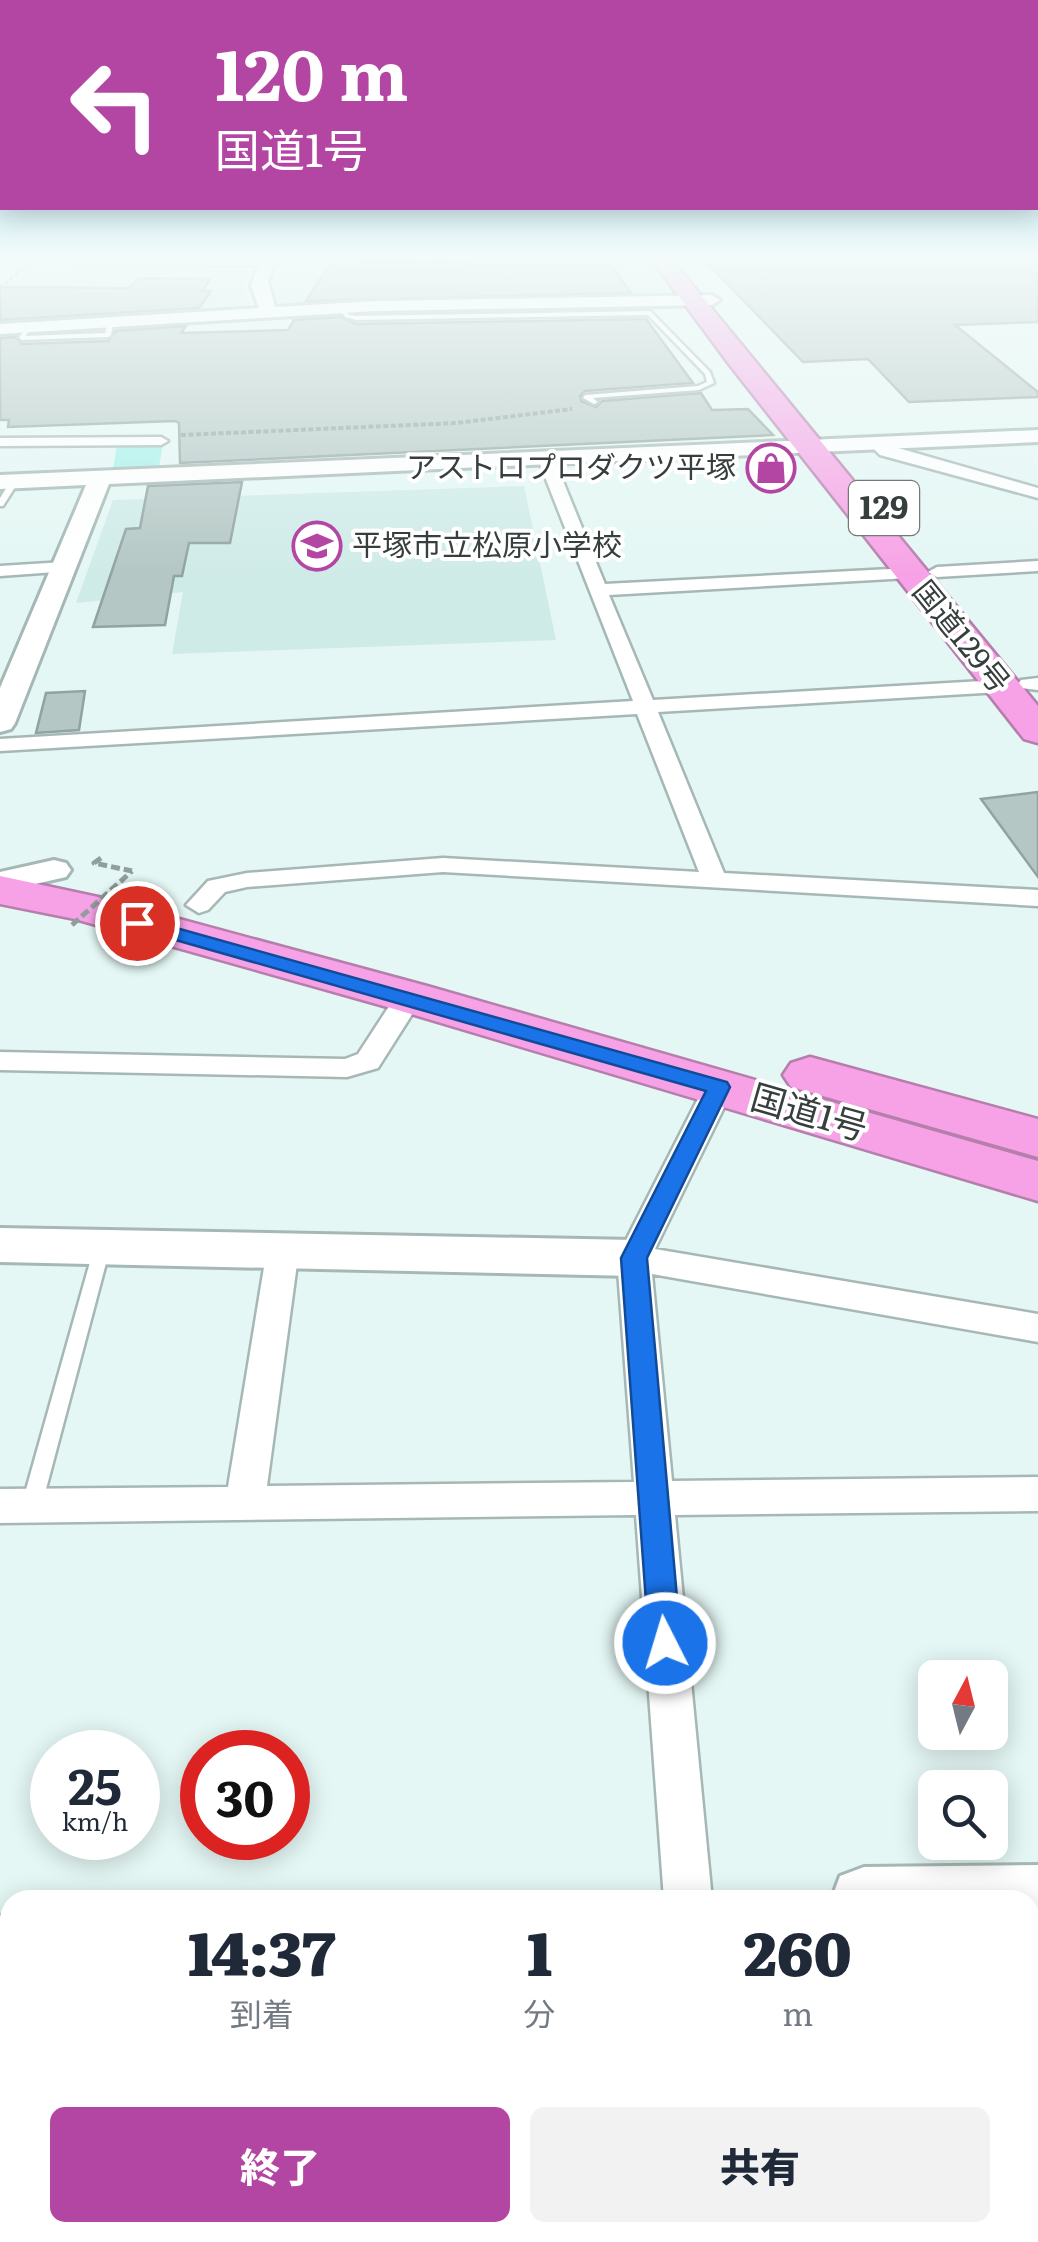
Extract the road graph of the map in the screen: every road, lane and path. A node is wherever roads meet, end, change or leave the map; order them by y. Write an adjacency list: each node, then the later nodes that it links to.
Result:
1 (699, 365): 3 (lane)
2 (756, 365): 10 (highway, 国道129号 / 129)
3 (594, 402)
4 (583, 408): 5 (path)
5 (181, 436)
6 (1038, 436): 9 (street)
7 (160, 440): 8 (street)
8 (0, 442)
9 (875, 442): 10 (street); 14 (street)
10 (821, 445): 11 (street); 19 (highway, 国道129号 / 129)
11 (546, 459): 12 (street); 20 (street)
12 (100, 478): 13 (street); 17 (street)
13 (7, 482): 15 (lane)
14 (1038, 493)
15 (0, 504)
16 (1038, 566): 19 (street)
17 (64, 568): 18 (street); 21 (street)
18 (0, 571)
19 (923, 572): 20 (street); 22 (highway, 国道129号 / 129)
20 (596, 590): 23 (street)
21 (8, 687): 24 (street)
22 (1026, 687): 23 (street); 25 (highway, 国道129号 / 129)
23 (642, 707): 26 (street); 29 (street)
24 (0, 724)
25 (1038, 731)
26 (0, 745)
27 (132, 871): 28 (path); 32 (path, bridge)
28 (23, 878): 31 (highway, 国道1号); 33 (highway, 国道1号)
29 (715, 882): 30 (street); 31 (street)
30 (1038, 898)
31 (199, 905): 36 (highway, 国道1号)
32 (72, 925)
33 (410, 997): 34 (street); 35 (highway, 国道1号)
34 (0, 1061)
35 (719, 1087): 37 (highway, 国道1号); 41 (street)
36 (1038, 1138)
37 (1038, 1180)
38 (0, 1245): 39 (street)
39 (102, 1248): 40 (street); 46 (lane)
40 (283, 1249): 41 (street); 45 (street)
41 (634, 1258): 42 (street); 44 (street)
42 (1038, 1328)
43 (1038, 1494): 44 (street)
44 (652, 1496): 45 (street); 47 (street)
45 (245, 1503): 46 (street)
46 (16, 1506)
47 (687, 1890)

